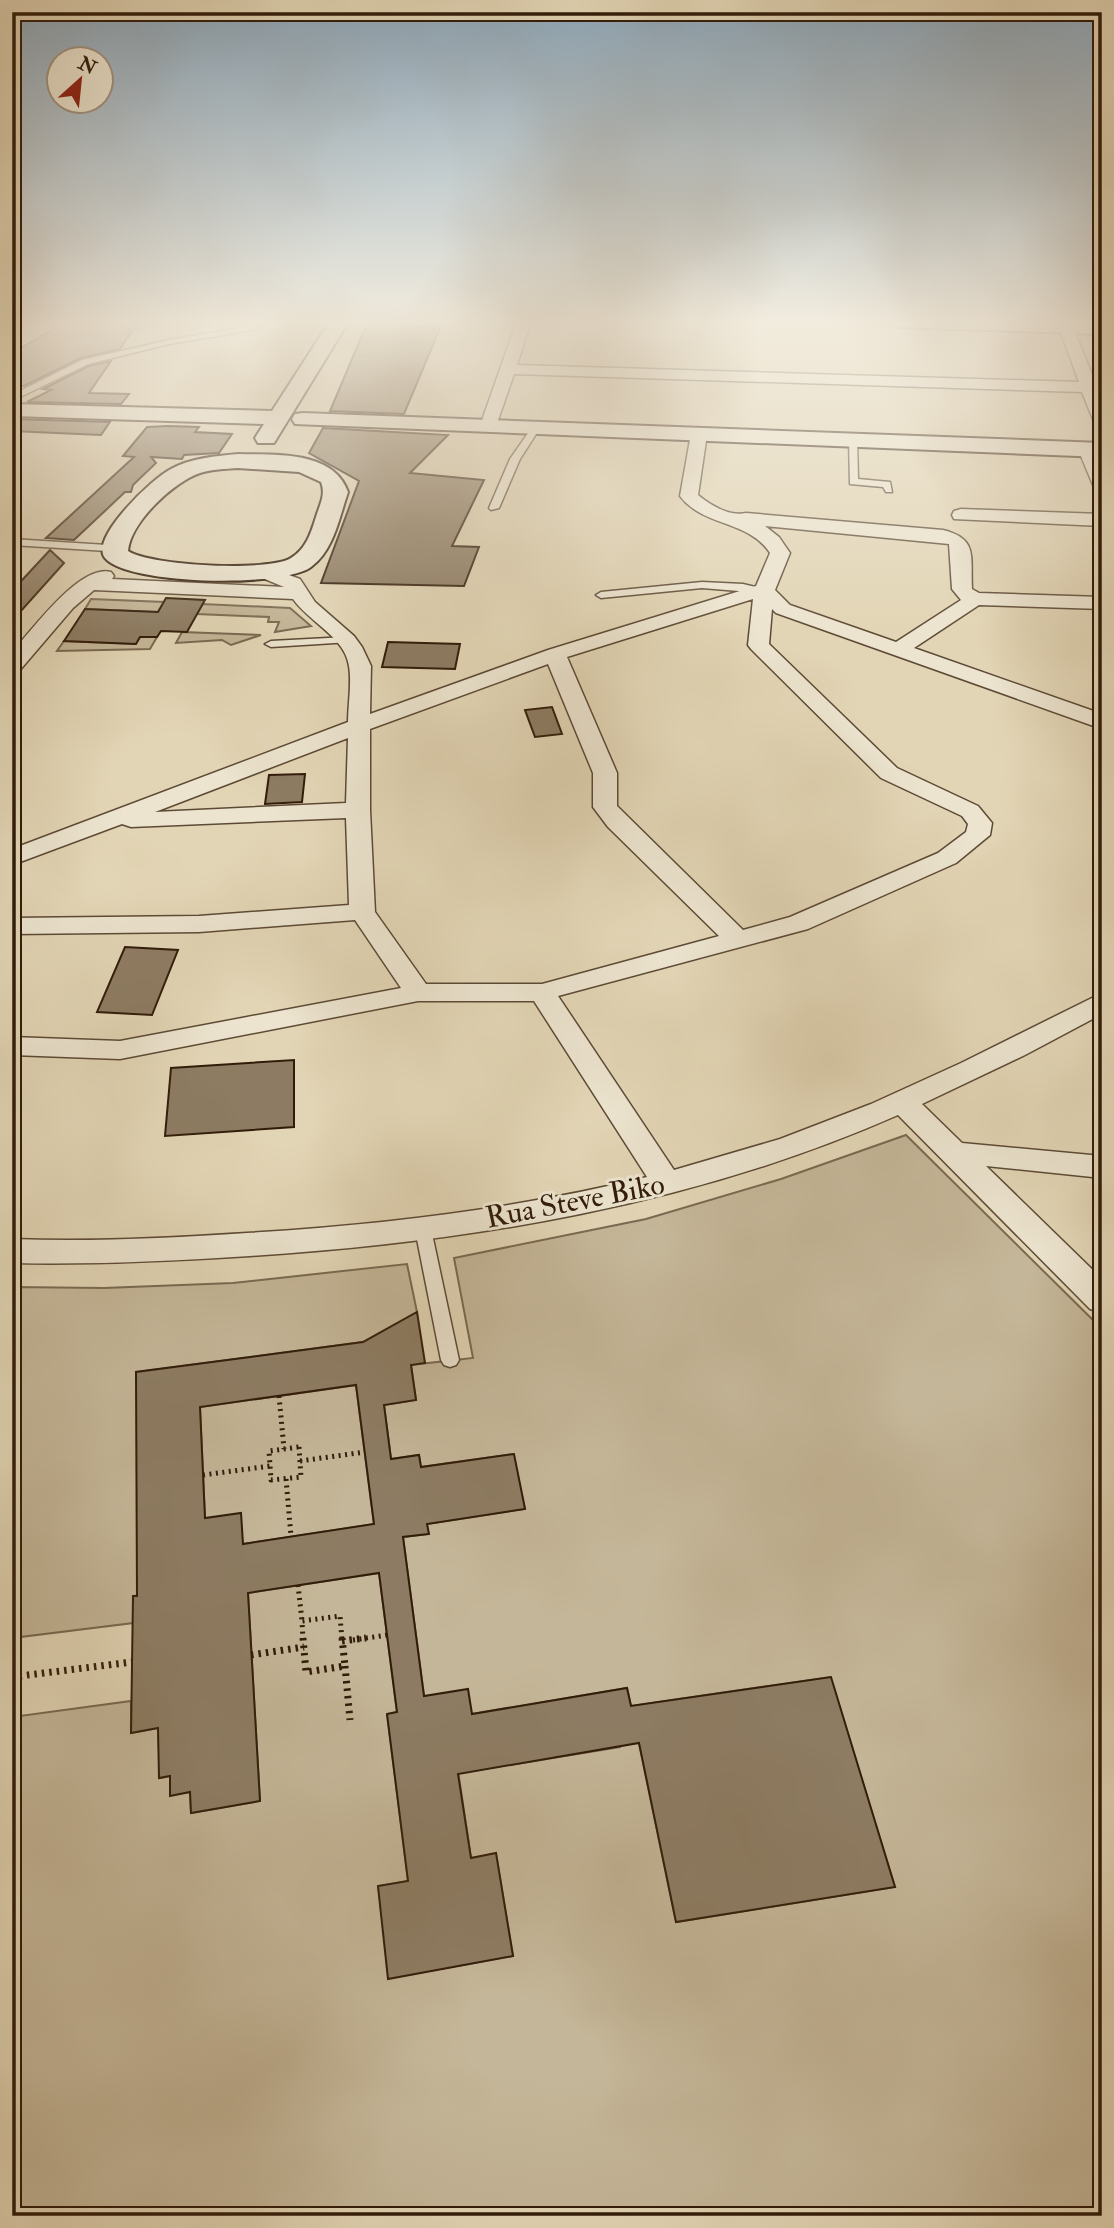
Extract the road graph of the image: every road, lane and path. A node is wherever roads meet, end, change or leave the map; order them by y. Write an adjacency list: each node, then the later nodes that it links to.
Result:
1 (274, 425): 9 (street)
2 (300, 425): 10 (street)
3 (461, 425): 4 (street)
4 (488, 426): 5 (street)
5 (536, 428): 6 (street); 13 (lane)
6 (699, 434): 7 (street); 15 (street)
7 (853, 440): 8 (street); 12 (lane)
8 (1094, 449): 11 (street)
9 (201, 466): 10 (street); 18 (street)
10 (317, 471): 19 (street)
11 (1102, 485)
12 (889, 490)
13 (494, 508)
14 (961, 515): 16 (street)
15 (729, 518): 23 (street); 26 (street)
16 (1102, 520)
17 (12, 541): 18 (lane)
18 (112, 543): 20 (street); 27 (street)
19 (312, 556): 21 (street); 25 (street)
20 (144, 568): 21 (street); 22 (street)
21 (267, 573): 25 (street)
22 (89, 584): 25 (street); 27 (street)
23 (763, 590): 24 (lane); 31 (street); 32 (street); 41 (street)
24 (601, 594)
25 (301, 595): 29 (street)
26 (975, 599): 28 (street); 31 (street)
27 (70, 602): 33 (street)
28 (1102, 603)
29 (347, 640): 30 (lane); 35 (street)
30 (271, 644)
31 (899, 649): 34 (street)
32 (555, 654): 35 (street); 41 (street)
33 (17, 655)
34 (1102, 722)
35 (360, 725): 36 (street); 37 (street)
36 (358, 810): 37 (street); 39 (street)
37 (105, 821): 38 (street)
38 (12, 858)
39 (362, 912): 40 (street); 43 (street)
40 (12, 926)
41 (738, 940): 42 (street)
42 (542, 992): 43 (street); 49 (street)
43 (418, 993): 45 (street)
44 (1102, 1002): 46 (street, Rua Steve Biko)
45 (12, 1046)
46 (901, 1101): 47 (street); 49 (street, Rua Steve Biko)
47 (954, 1153): 48 (street); 52 (street)
48 (1102, 1167)
49 (667, 1183): 50 (street, Rua Steve Biko)
50 (422, 1229): 51 (street, Rua Steve Biko); 53 (lane)
51 (12, 1251)
52 (1102, 1300)
53 (450, 1360)
54 (279, 1396): 55 (path)
55 (284, 1449): 57 (path); 58 (path)
56 (365, 1452): 57 (path)
57 (300, 1461): 60 (path)
58 (270, 1466): 59 (path); 60 (path)
59 (203, 1475)
60 (286, 1479): 61 (path)
61 (291, 1536)
62 (298, 1585): 63 (path)
63 (302, 1621): 65 (path); 66 (path)
64 (387, 1635): 65 (path)
65 (342, 1641): 69 (path)
66 (304, 1647): 67 (path); 69 (path)
67 (251, 1655)
68 (132, 1662): 70 (path)
69 (345, 1666): 71 (path)
70 (12, 1677)
71 (350, 1720)

